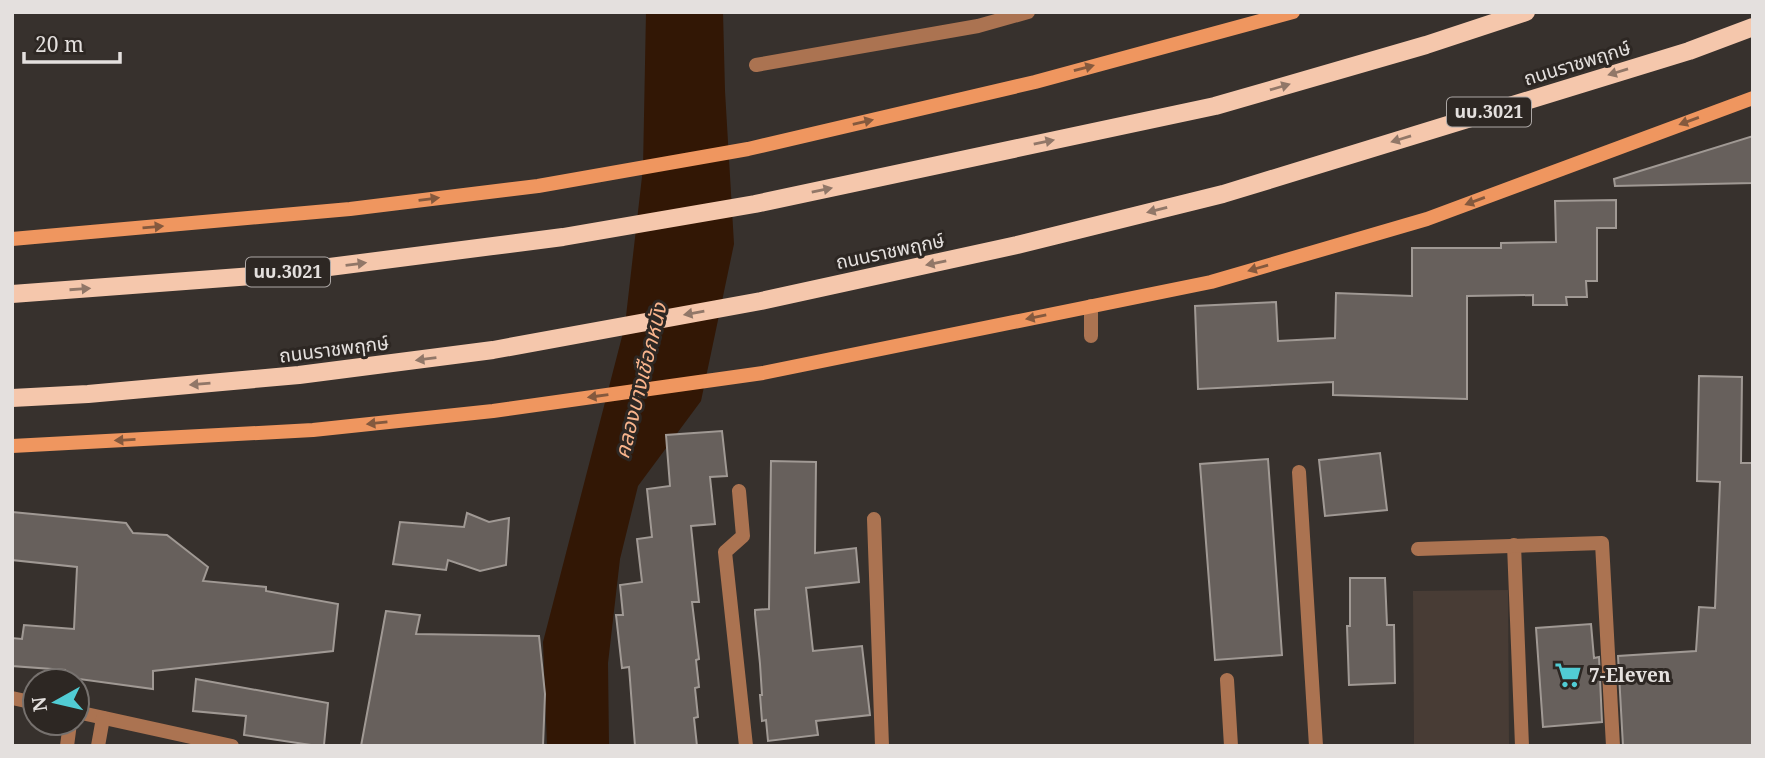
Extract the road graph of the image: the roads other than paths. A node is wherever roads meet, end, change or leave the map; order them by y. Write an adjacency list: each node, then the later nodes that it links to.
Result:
1 (1028, 12): 5 (street)
2 (1293, 12): 7 (main road, one-way to 2)
3 (1526, 12): 8 (main road, นบ.3021, one-way to 3)
4 (1753, 27): 11 (main road, ถนนราชพฤกษ์ / นบ.3021, one-way to 11)
5 (756, 65)
6 (1753, 95): 9 (main road, one-way to 9)
7 (12, 239)
8 (12, 294)
9 (1091, 306): 10 (street); 12 (main road, one-way to 12)
10 (1091, 336)
11 (12, 398)
12 (12, 446)
13 (1298, 472): 26 (street)
14 (738, 492): 23 (street)
15 (874, 519): 24 (street)
16 (1514, 545): 17 (street); 27 (street); 28 (street)
17 (1418, 550)
18 (1227, 680): 25 (street)
19 (91, 715): 20 (street)
20 (103, 718): 21 (street); 22 (street)
21 (98, 746)
22 (232, 746)
23 (746, 746)
24 (882, 746)
25 (1231, 746)
26 (1317, 746)
27 (1522, 746)
28 (1613, 746)

